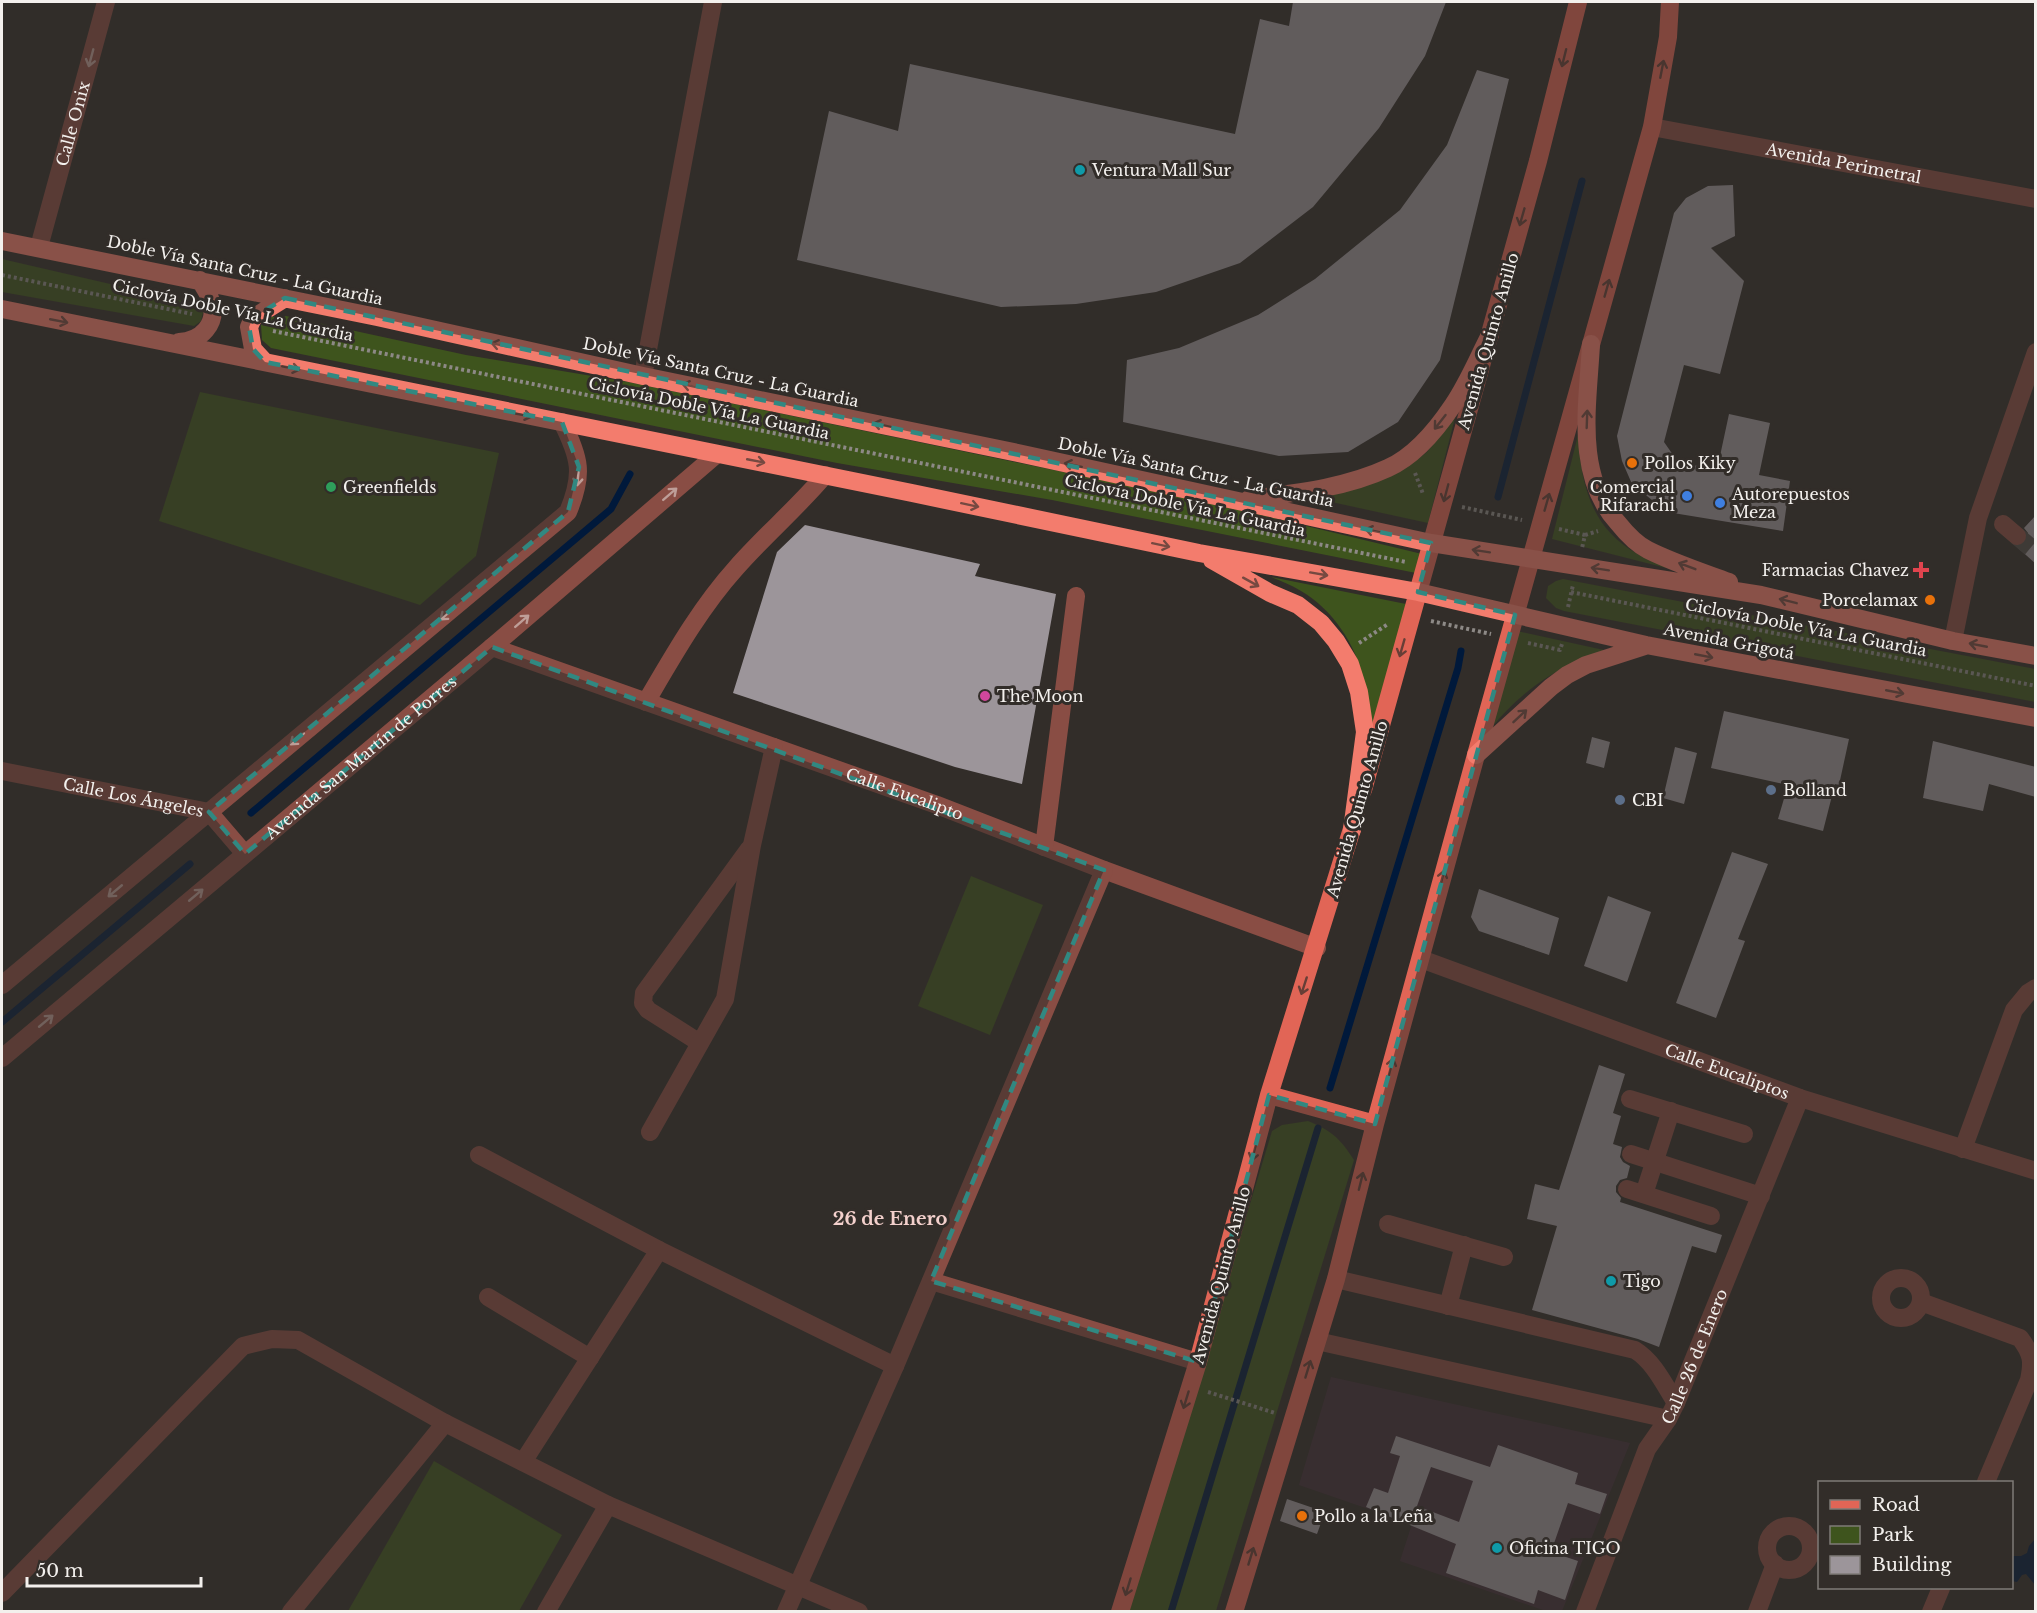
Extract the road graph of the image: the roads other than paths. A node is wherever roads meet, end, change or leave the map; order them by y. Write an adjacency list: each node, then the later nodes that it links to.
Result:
1 (106, 2): 8 (street, Calle Onix, one-way to 8)
2 (713, 2): 17 (street)
3 (1578, 2): 12 (main road, Avenida Quinto Anillo, one-way to 12)
4 (1670, 2): 5 (main road, one-way to 4)
5 (1652, 127): 6 (street, Avenida Perimetral); 14 (main road, one-way to 5)
6 (2036, 199)
7 (2, 241): 8 (highway, Doble Vía Santa Cruz - La Guardia)
8 (39, 247): 9 (highway, Doble Vía Santa Cruz - La Guardia)
9 (200, 280): 10 (highway, Doble Vía Santa Cruz - La Guardia); 13 (highway)
10 (285, 298): 16 (highway); 17 (highway, Doble Vía Santa Cruz - La Guardia, one-way to 10)
11 (2, 309): 13 (highway, one-way to 13)
12 (1490, 335): 21 (highway, one-way to 21); 24 (main road, Avenida Quinto Anillo, one-way to 24)
13 (168, 343): 16 (highway)
14 (1591, 344): 26 (main road, one-way to 14); 28 (highway, one-way to 14)
15 (2036, 352): 31 (street)
16 (265, 362): 18 (highway, one-way to 18)
17 (643, 376): 21 (highway, Doble Vía Santa Cruz - La Guardia, one-way to 17)
18 (562, 422): 19 (highway); 40 (street, one-way to 40)
19 (717, 454): 20 (highway, one-way to 20); 33 (street, Avenida San Martín de Porres, one-way to 19)
20 (825, 475): 25 (highway, one-way to 25); 35 (street)
21 (1232, 501): 24 (highway, Doble Vía Santa Cruz - La Guardia, one-way to 21)
22 (2003, 524): 23 (street)
23 (2017, 536)
24 (1431, 543): 26 (highway, one-way to 24); 27 (main road, Avenida Quinto Anillo)
25 (1199, 553): 27 (highway, one-way to 27); 41 (highway, one-way to 41)
26 (1531, 559): 28 (highway, one-way to 26); 30 (main road)
27 (1418, 592): 30 (highway, Avenida Grigotá); 41 (main road, Avenida Quinto Anillo, one-way to 41)
28 (1761, 595): 31 (highway, one-way to 28)
29 (1076, 596): 43 (street)
30 (1515, 615): 32 (highway, Avenida Grigotá); 38 (main road)
31 (1953, 641): 34 (highway, one-way to 31)
32 (1646, 645): 36 (highway, Avenida Grigotá, one-way to 36); 38 (highway, one-way to 32)
33 (492, 647): 35 (street, Calle Eucalipto); 44 (street, Avenida San Martín de Porres)
34 (2036, 656)
35 (646, 702): 37 (street, Calle Eucalipto)
36 (2036, 718)
37 (774, 747): 42 (street); 43 (street, Calle Eucalipto)
38 (1476, 755): 47 (main road, one-way to 38)
39 (2, 771): 40 (street, Calle Los Ángeles)
40 (209, 812): 44 (street, Calle Los Ángeles); 48 (street, one-way to 48)
41 (1352, 830): 46 (main road, Avenida Quinto Anillo)
42 (752, 845): 50 (street); 50 (street)
43 (1044, 847): 45 (street, Calle Eucalipto)
44 (245, 854): 51 (street, Avenida San Martín de Porres, one-way to 44)
45 (1104, 870): 46 (street, Calle Eucalipto); 71 (street)
46 (1317, 948): 52 (main road, Avenida Quinto Anillo, one-way to 52)
47 (1421, 959): 53 (street, Calle Eucaliptos); 56 (main road, one-way to 47)
48 (2, 985)
49 (2036, 988): 59 (street)
50 (700, 1043): 57 (street)
51 (2, 1058)
52 (1269, 1095): 56 (main road); 77 (main road, Avenida Quinto Anillo, one-way to 77)
53 (1800, 1098): 59 (street, Calle Eucaliptos); 64 (street, Calle 26 de Enero)
54 (1630, 1099): 55 (street)
55 (1671, 1111): 58 (street); 62 (street)
56 (1375, 1124): 70 (main road, one-way to 56)
57 (651, 1132)
58 (1744, 1134)
59 (1963, 1149): 63 (street, Calle Eucaliptos)
60 (1631, 1154): 62 (street)
61 (479, 1155): 68 (street)
62 (1654, 1162): 64 (street); 65 (street)
63 (2036, 1171)
64 (1761, 1196): 79 (street, Calle 26 de Enero)
65 (1711, 1216)
66 (1388, 1224): 67 (street)
67 (1464, 1245): 69 (street); 74 (street)
68 (659, 1250): 76 (street); 78 (street)
69 (1504, 1257)
70 (1336, 1279): 74 (street); 75 (main road)
71 (931, 1281): 77 (street); 78 (street)
72 (488, 1296): 76 (street)
73 (1921, 1302): 82 (street)
74 (1448, 1306): 79 (street)
75 (1317, 1341): 79 (street); 93 (main road, one-way to 75)
76 (590, 1358): 81 (street)
77 (1198, 1362): 92 (main road, Avenida Quinto Anillo, one-way to 92)
78 (896, 1366): 85 (street)
79 (1672, 1411): 94 (street, Calle 26 de Enero)
80 (445, 1423): 81 (street); 87 (street); 88 (street)
81 (523, 1462): 83 (street)
82 (1986, 1481)
83 (608, 1505): 85 (street); 89 (street)
84 (1775, 1564): 95 (street)
85 (797, 1584): 90 (street); 91 (street)
86 (1940, 1589): 96 (street)
87 (2, 1593)
88 (291, 1611)
89 (546, 1611)
90 (786, 1611)
91 (859, 1611)
92 (1120, 1611)
93 (1234, 1611)
94 (1585, 1611)
95 (1756, 1611)
96 (1931, 1611)

